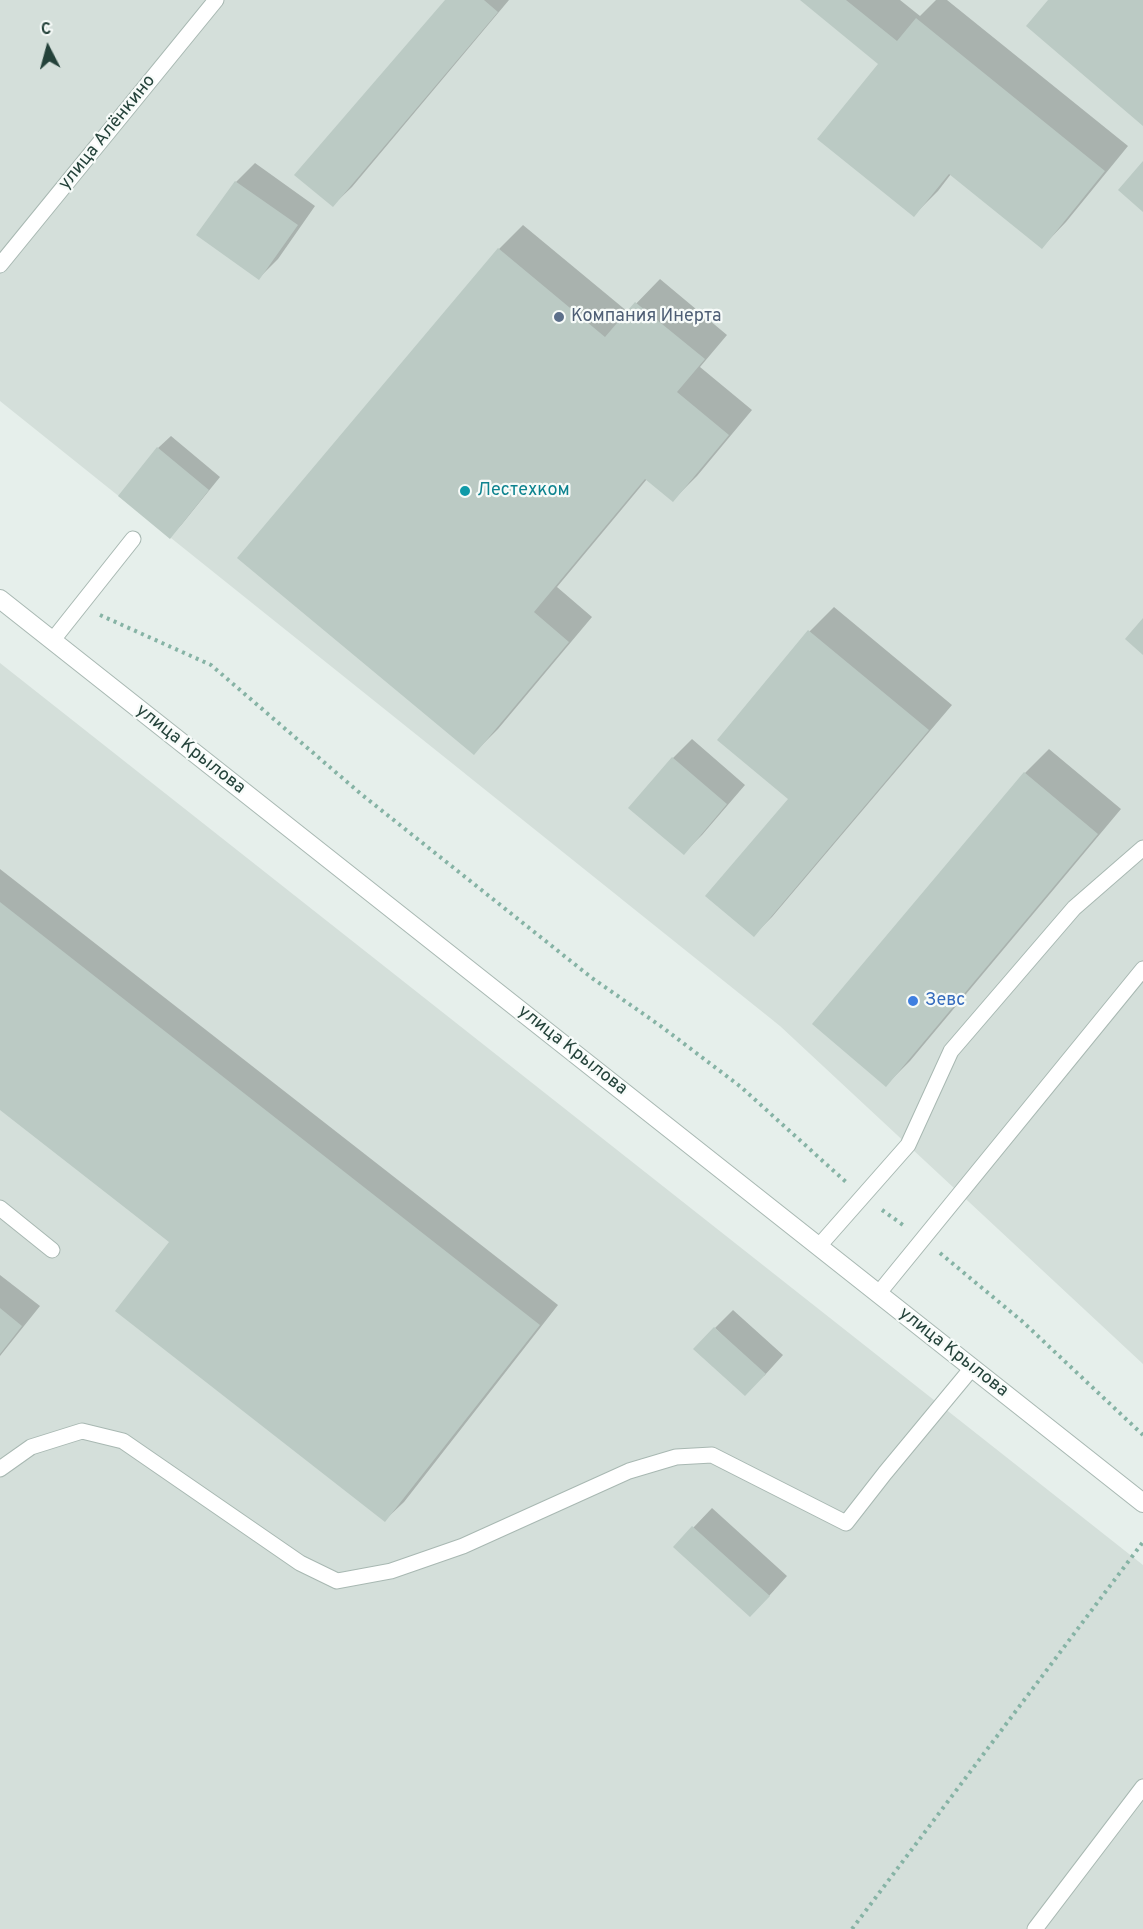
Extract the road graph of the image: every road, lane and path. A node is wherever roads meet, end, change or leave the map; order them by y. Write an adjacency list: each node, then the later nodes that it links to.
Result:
1 (216, 0): 2 (lane, улица Алёнкино)
2 (0, 265)
3 (133, 539): 5 (lane)
4 (0, 599): 6 (street, улица Крылова)
5 (80, 606): 6 (lane); 9 (path)
6 (52, 640): 12 (street, улица Крылова)
7 (1143, 848): 9 (lane)
8 (1143, 969): 11 (lane)
9 (863, 1197): 11 (path); 12 (lane)
10 (0, 1209): 13 (lane)
11 (923, 1239): 14 (lane); 16 (path)
12 (819, 1246): 14 (street, улица Крылова)
13 (52, 1250)
14 (878, 1294): 15 (street, улица Крылова)
15 (972, 1368): 17 (lane); 18 (street, улица Крылова)
16 (1143, 1435)
17 (0, 1469)
18 (1143, 1503)
19 (1143, 1542): 21 (path)
20 (1143, 1787): 22 (lane)
21 (852, 1929)
22 (1035, 1929)

